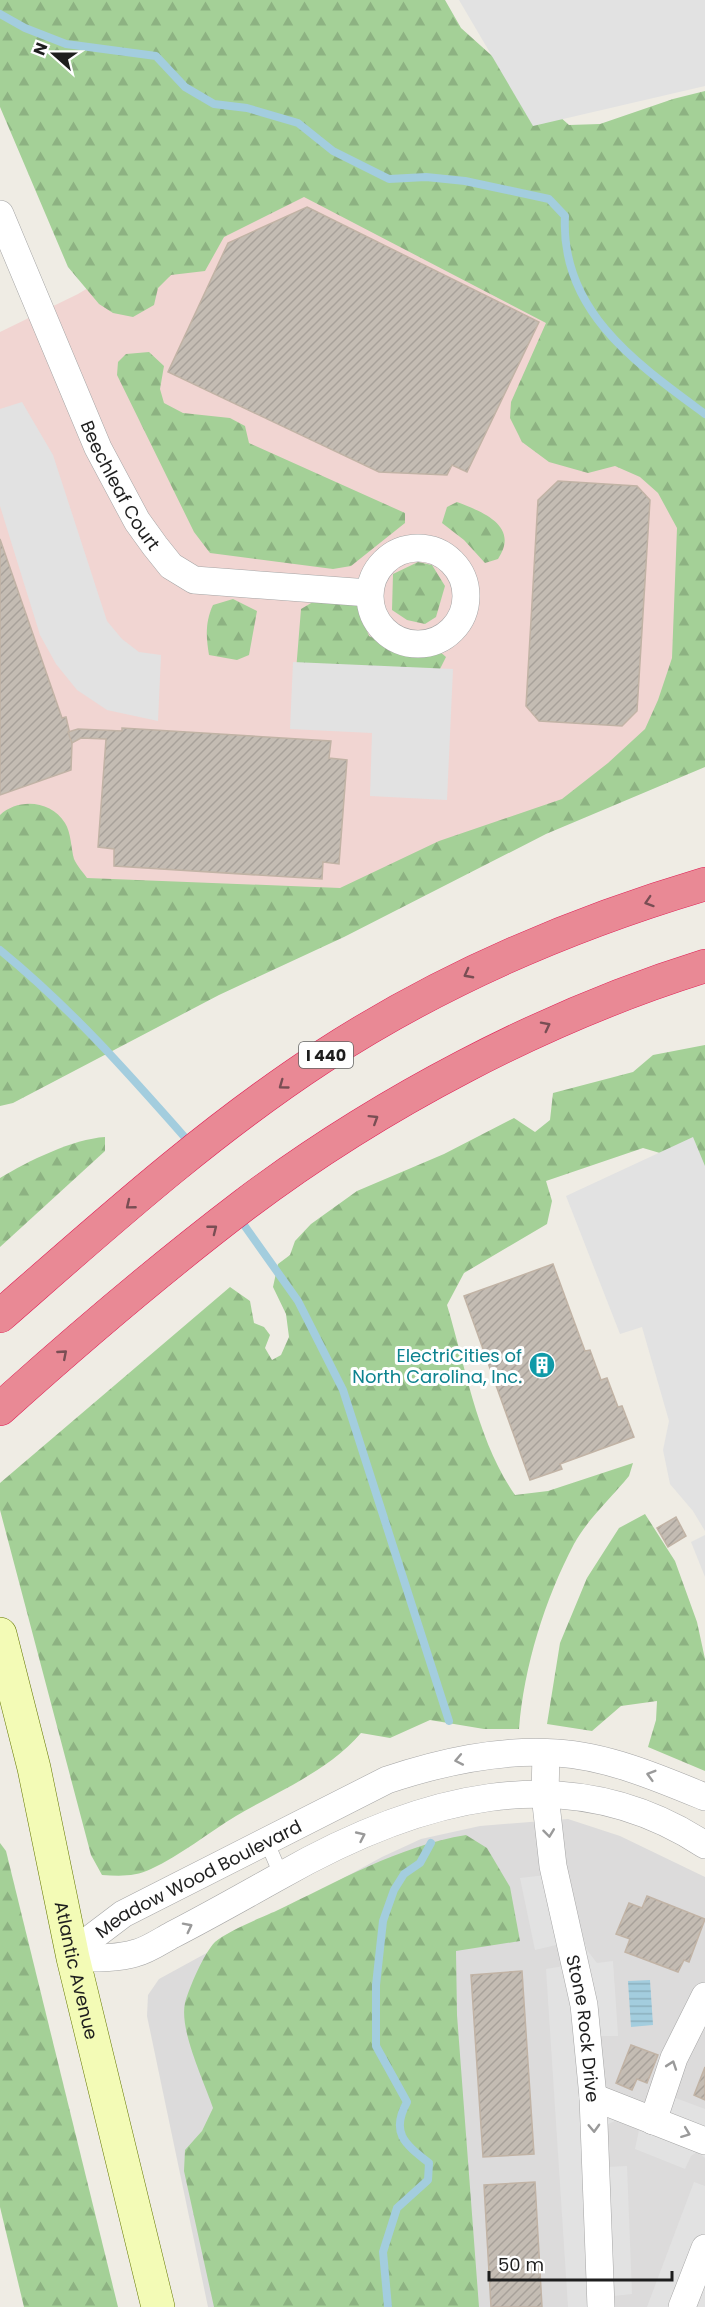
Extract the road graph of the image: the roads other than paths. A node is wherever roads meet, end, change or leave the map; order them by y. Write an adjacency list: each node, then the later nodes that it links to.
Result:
1 (0, 214): 2 (street, Beechleaf Court)
2 (369, 593)
3 (705, 884): 5 (highway, I 440, one-way to 5)
4 (705, 966): 6 (highway, one-way to 4)
5 (0, 1316)
6 (9, 1400)
7 (0, 1634): 14 (main road, Atlantic Avenue)
8 (546, 1753): 9 (street, Stone Rock Drive); 10 (street, Meadow Wood Boulevard, one-way to 8); 11 (street, Meadow Wood Boulevard, one-way to 11)
9 (545, 1795): 12 (street, Meadow Wood Boulevard); 13 (street, Meadow Wood Boulevard, one-way to 9); 16 (street, Stone Rock Drive, one-way to 16)
10 (705, 1797)
11 (266, 1840): 13 (lane); 14 (street, Meadow Wood Boulevard)
12 (705, 1845)
13 (281, 1875): 14 (street, Meadow Wood Boulevard, one-way to 13)
14 (72, 1958): 20 (main road, Atlantic Avenue)
15 (705, 1996): 17 (street, one-way to 15)
16 (592, 2097): 17 (street); 21 (street, Stone Rock Drive, one-way to 21)
17 (653, 2121): 18 (street, one-way to 18)
18 (705, 2141)
19 (705, 2248): 22 (street)
20 (158, 2307)
21 (601, 2307)
22 (682, 2307)

